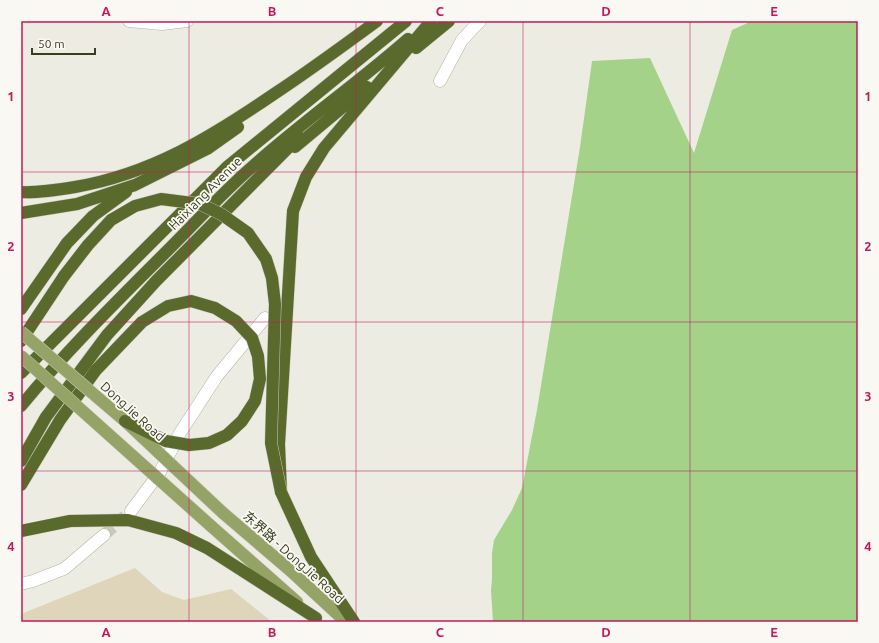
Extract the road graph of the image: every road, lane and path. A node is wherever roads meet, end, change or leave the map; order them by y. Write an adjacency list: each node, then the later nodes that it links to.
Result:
1 (129, 21): 2 (street)
2 (187, 21)
3 (377, 21): 8 (highway)
4 (406, 21): 21 (highway, Haixiang Avenue)
5 (430, 21): 9 (highway); 11 (highway, Haixiang Avenue)
6 (449, 21): 9 (highway)
7 (480, 21): 10 (street)
8 (333, 54): 12 (highway); 14 (highway)
9 (394, 66): 13 (highway); 26 (highway, bridge)
10 (440, 81)
11 (346, 90): 13 (highway); 22 (highway, Haixiang Avenue)
12 (135, 185): 15 (highway); 16 (highway)
13 (247, 189): 24 (highway)
14 (21, 192)
15 (21, 213)
16 (21, 309)
17 (265, 318): 27 (street)
18 (21, 332): 23 (main road, DongJie Road, bridge)
19 (21, 341): 26 (highway, bridge)
20 (21, 356): 32 (main road, bridge)
21 (21, 373)
22 (21, 406)
23 (125, 421): 25 (highway, bridge); 28 (main road, DongJie Road, bridge)
24 (21, 461)
25 (21, 485)
26 (281, 492): 34 (highway)
27 (131, 511)
28 (224, 513): 33 (main road, 东界路 - DongJie Road)
29 (21, 531): 32 (highway)
30 (104, 536): 31 (street)
31 (21, 584)
32 (318, 620)
33 (346, 622)
34 (354, 622)

